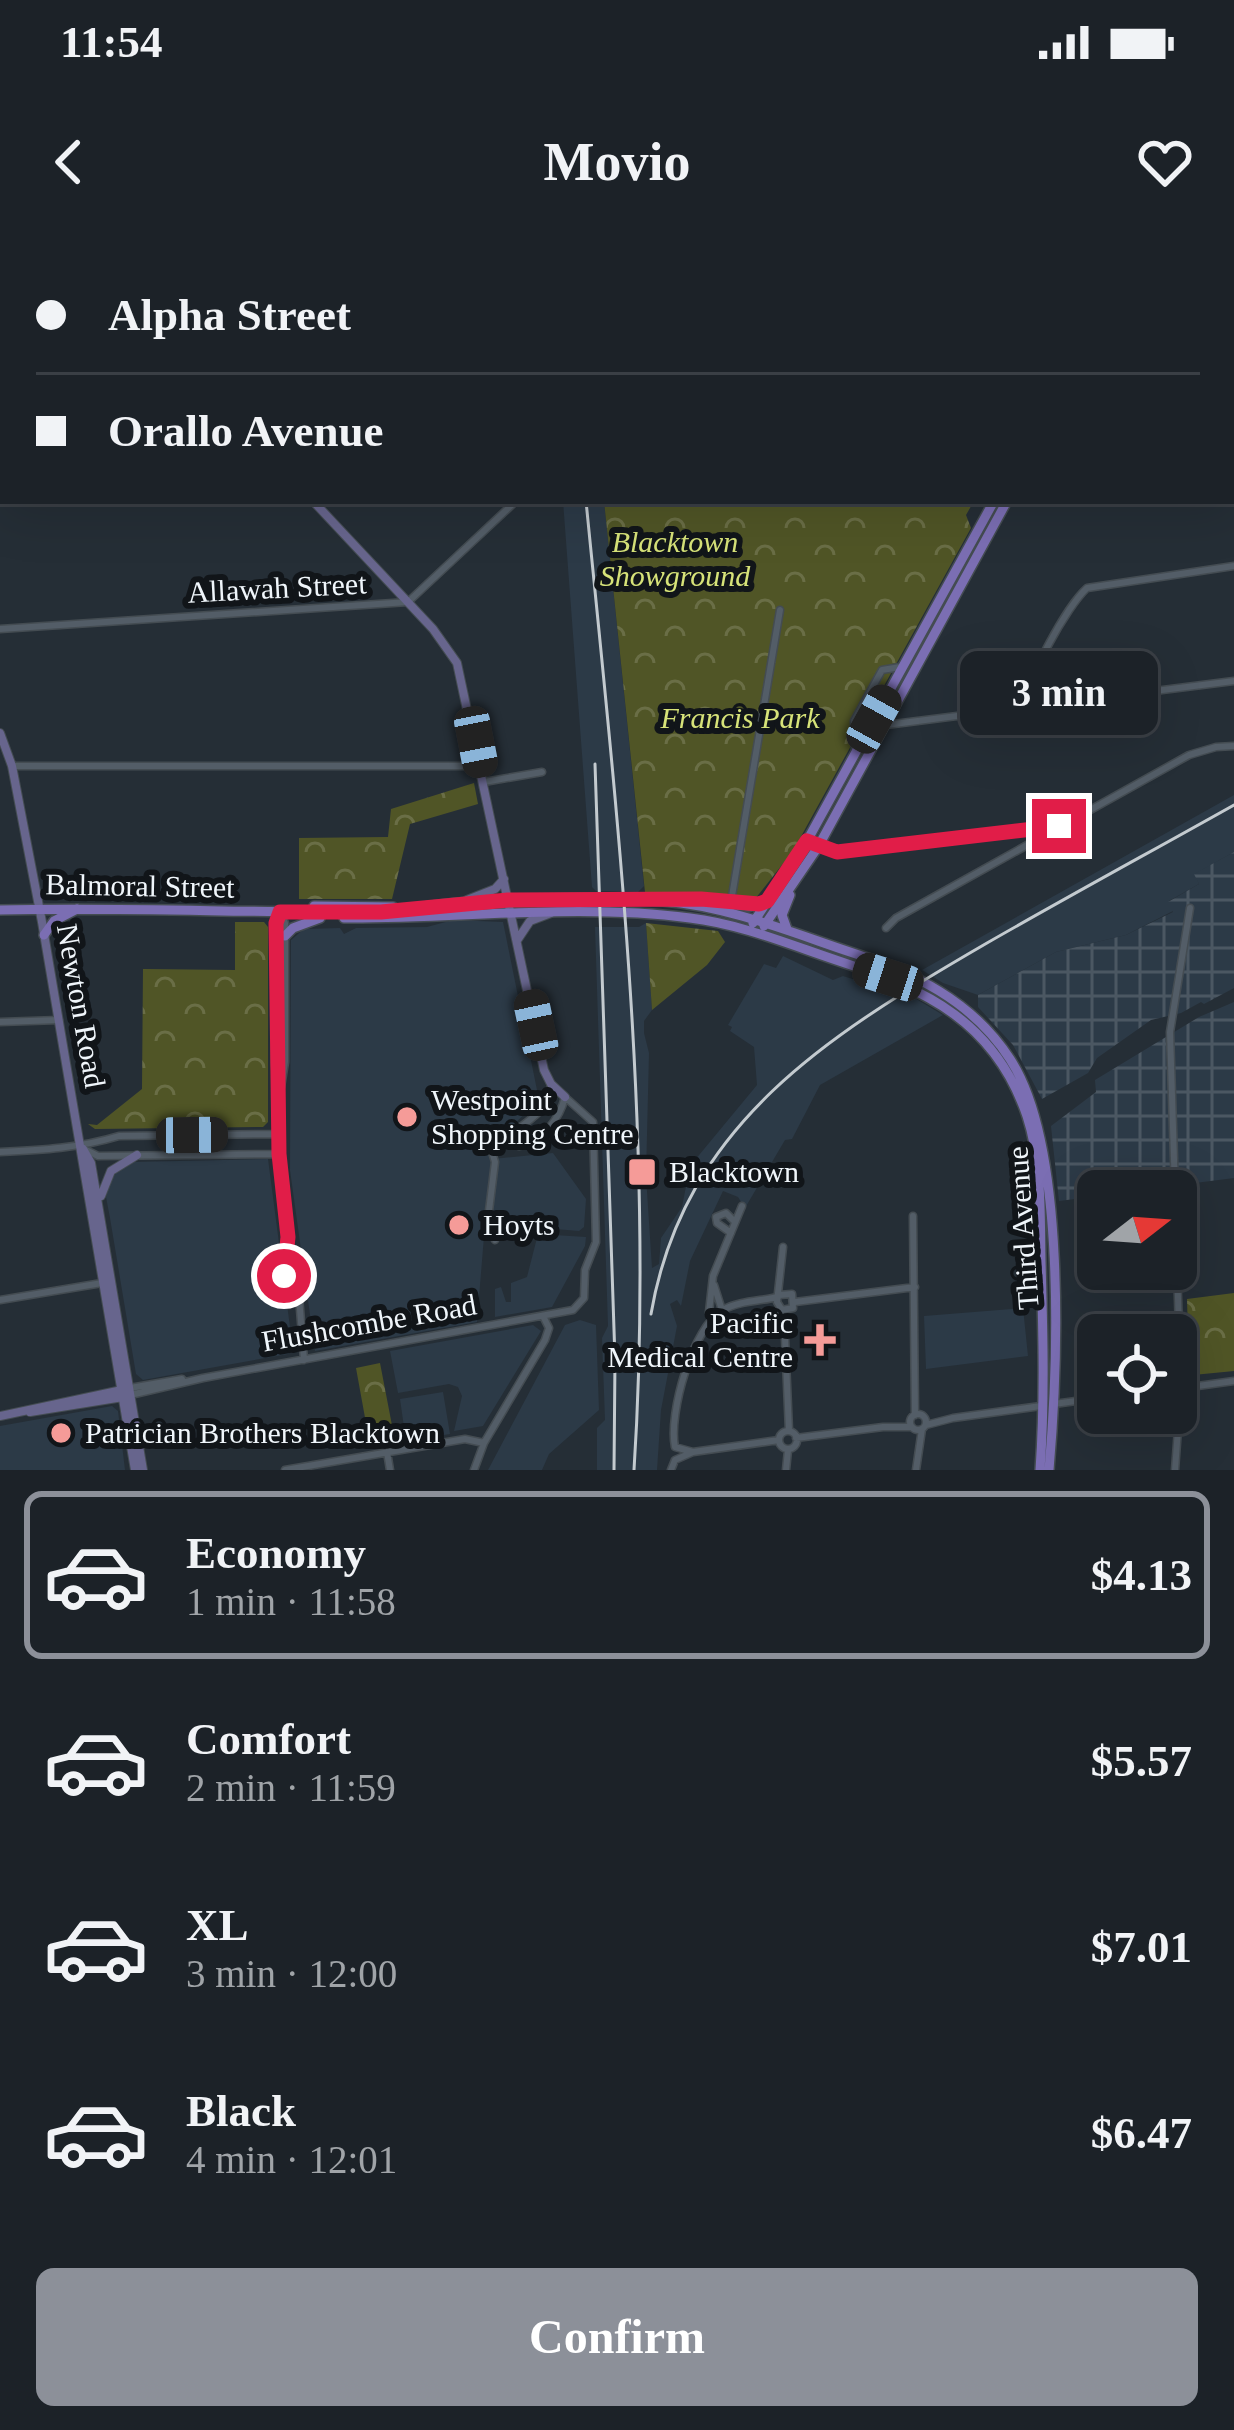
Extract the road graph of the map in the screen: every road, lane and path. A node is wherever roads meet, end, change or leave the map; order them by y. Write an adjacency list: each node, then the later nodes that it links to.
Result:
1 (316, 504): 6 (main road)
2 (513, 504): 6 (street, Allawah Street)
3 (992, 504): 9 (main road)
4 (1005, 504): 12 (main road)
5 (1234, 566): 11 (street)
6 (408, 602): 8 (street, Allawah Street); 17 (main road)
7 (780, 610): 26 (street)
8 (0, 629)
9 (904, 666): 12 (main road); 15 (street)
10 (1234, 680): 11 (street)
11 (1025, 708): 12 (street)
12 (879, 722): 15 (main road); 22 (main road)
13 (1, 738): 16 (main road, Newton Road)
14 (1234, 746): 20 (street)
15 (856, 754): 22 (main road)
16 (12, 766): 17 (street); 32 (main road, Newton Road)
17 (481, 766): 19 (main road)
18 (542, 772): 19 (street)
19 (484, 782): 24 (main road)
20 (1059, 826): 21 (street); 23 (street)
21 (1001, 831): 22 (street); 23 (street)
22 (812, 844): 25 (main road); 29 (main road)
23 (1010, 853): 40 (street)
24 (504, 879): 27 (main road); 30 (main road)
25 (796, 879): 39 (main road); 41 (main road)
26 (733, 896)
27 (508, 900): 28 (main road, Balmoral Street); 30 (main road, Balmoral Street); 36 (main road)
28 (665, 901): 29 (main road); 39 (main road, Balmoral Street)
29 (767, 901): 39 (main road)
30 (460, 903): 35 (main road, Balmoral Street)
31 (82, 907): 32 (main road, Balmoral Street); 35 (main road, Balmoral Street); 43 (main road)
32 (39, 908): 34 (main road, Balmoral Street); 43 (main road, Newton Road)
33 (1190, 908): 57 (street)
34 (0, 910)
35 (280, 912): 38 (main road, Balmoral Street); 44 (street); 49 (street)
36 (512, 913): 37 (main road, Balmoral Street); 38 (main road, Balmoral Street); 45 (main road)
37 (553, 913): 42 (main road, Balmoral Street); 45 (main road)
38 (320, 918): 44 (main road)
39 (760, 922): 41 (main road, Third Avenue); 42 (main road)
40 (886, 928)
41 (788, 931): 84 (main road, Third Avenue)
42 (752, 933): 84 (main road, Third Avenue)
43 (44, 935): 46 (main road, Newton Road)
44 (285, 936): 49 (street)
45 (518, 942): 48 (main road)
46 (59, 1020): 47 (street); 53 (main road, Newton Road)
47 (0, 1022)
48 (550, 1084): 50 (main road); 52 (street)
49 (279, 1095): 51 (street)
50 (565, 1097): 52 (street); 77 (street)
51 (278, 1134): 53 (street); 55 (street)
52 (511, 1136): 63 (street)
53 (82, 1148): 54 (street); 56 (street); 58 (main road, Newton Road); 68 (main road, Newton Road)
54 (0, 1152)
55 (279, 1154): 56 (street); 66 (street)
56 (137, 1155): 58 (main road)
57 (1173, 1170)
58 (98, 1206): 82 (main road, Newton Road)
59 (742, 1206): 61 (street)
60 (913, 1216): 70 (street)
61 (735, 1222): 62 (street); 62 (street)
62 (731, 1233): 76 (street)
63 (495, 1240)
64 (783, 1247): 65 (street)
65 (783, 1261): 71 (street); 73 (street)
66 (292, 1268): 67 (street); 69 (street)
67 (287, 1282): 69 (street); 75 (street)
68 (102, 1283): 72 (street); 82 (main road, Newton Road)
69 (298, 1283): 75 (street)
70 (915, 1287): 74 (street); 86 (street)
71 (789, 1293): 73 (street); 74 (street)
72 (0, 1300)
73 (779, 1301): 74 (street); 76 (street); 78 (street)
74 (793, 1306): 78 (street)
75 (297, 1309): 79 (street)
76 (720, 1312): 94 (street)
77 (542, 1316): 79 (street, Flushcombe Road); 91 (street)
78 (785, 1338): 87 (street)
79 (304, 1360): 82 (street, Flushcombe Road)
80 (1234, 1381): 81 (street)
81 (1197, 1386)
82 (127, 1392): 85 (main road, Flushcombe Road); 95 (main road, Newton Road)
83 (1077, 1401): 84 (street)
84 (1050, 1405): 86 (street); 102 (main road, Third Avenue); 103 (main road, Third Avenue)
85 (5, 1415)
86 (919, 1422): 89 (street); 101 (street)
87 (789, 1431): 89 (street); 90 (street)
88 (1176, 1434): 104 (street)
89 (796, 1438): 92 (street)
90 (779, 1440): 92 (street); 94 (street)
91 (484, 1443): 93 (street); 98 (street)
92 (788, 1448): 100 (street)
93 (387, 1452): 96 (street); 97 (street)
94 (693, 1452): 99 (street)
95 (139, 1470)
96 (285, 1470)
97 (390, 1470)
98 (474, 1470)
99 (671, 1470)
100 (786, 1470)
101 (916, 1470)
102 (1040, 1470)
103 (1049, 1470)
104 (1175, 1470)

